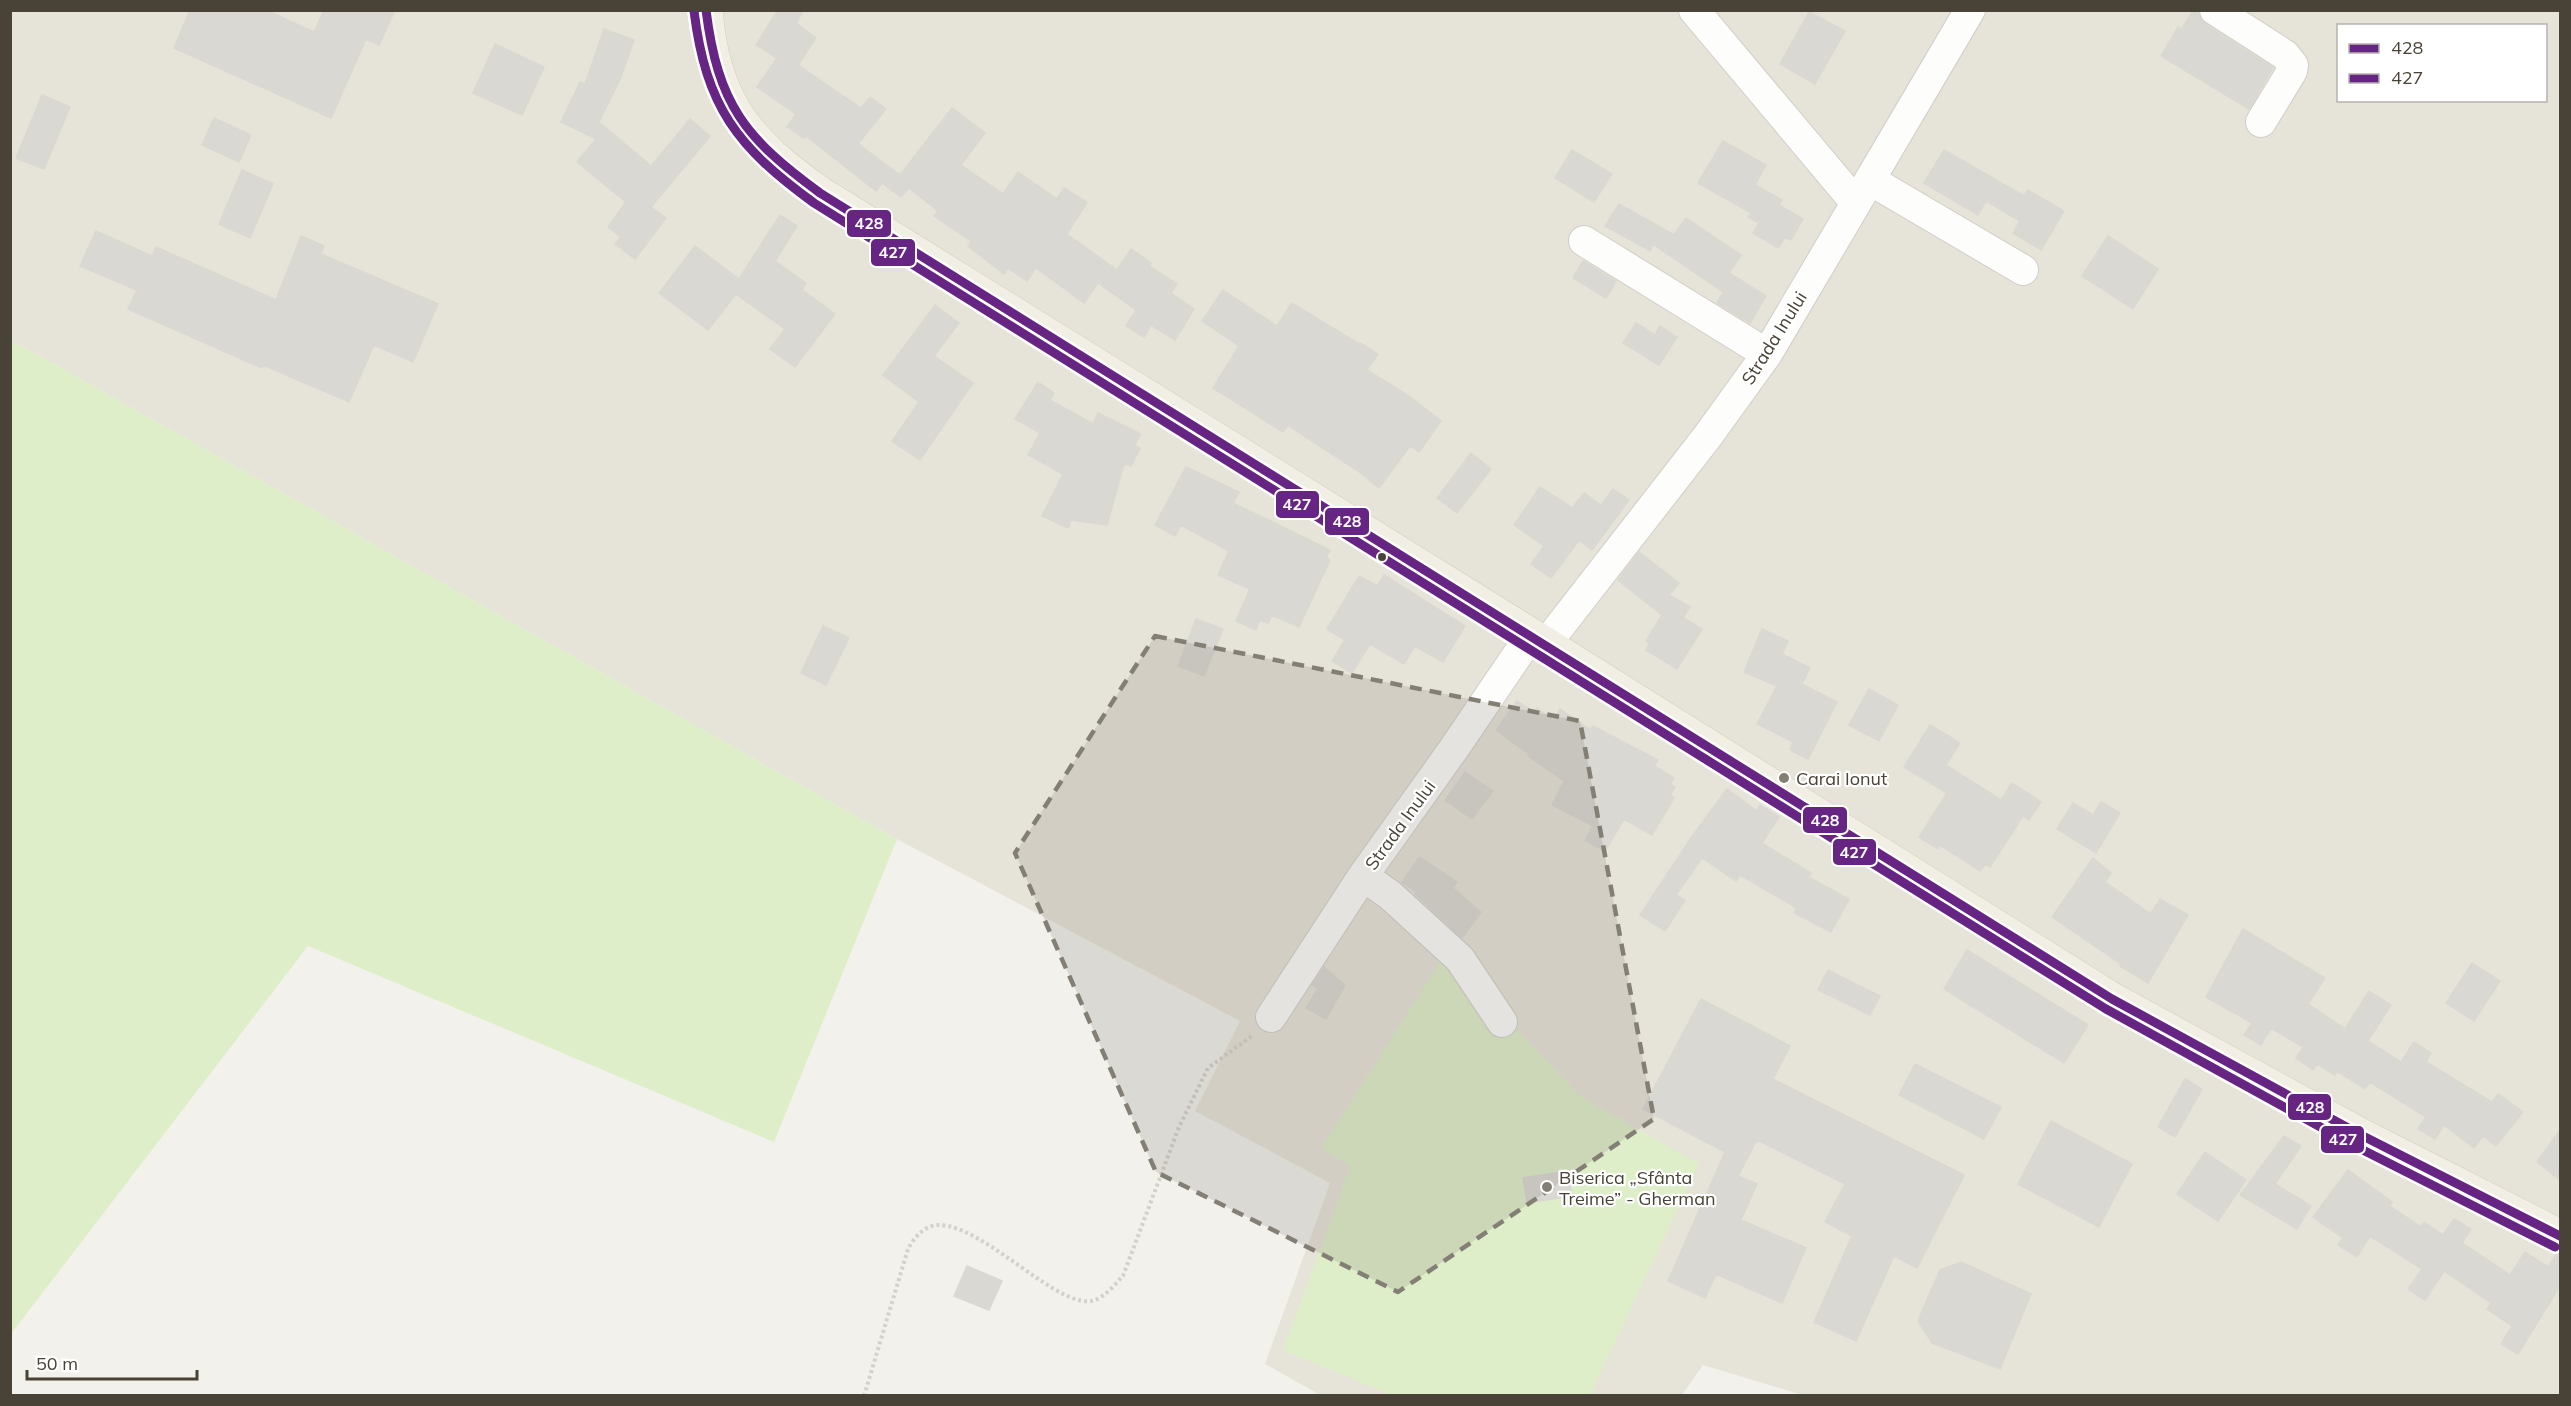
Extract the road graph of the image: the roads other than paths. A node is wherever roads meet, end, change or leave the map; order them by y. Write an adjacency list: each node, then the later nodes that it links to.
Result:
1 (706, 10): 10 (main road)
2 (1694, 10): 6 (street)
3 (1970, 10): 6 (street, Strada Inului)
4 (2215, 10): 5 (street)
5 (2261, 122)
6 (1863, 192): 8 (street); 9 (street, Strada Inului)
7 (1584, 241): 9 (street)
8 (2023, 270)
9 (1767, 354): 10 (street, Strada Inului)
10 (1538, 639): 11 (street, Strada Inului); 14 (main road)
11 (1363, 876): 12 (street, Strada Inului); 13 (street)
12 (1271, 1017)
13 (1502, 1022)
14 (2560, 1236)

